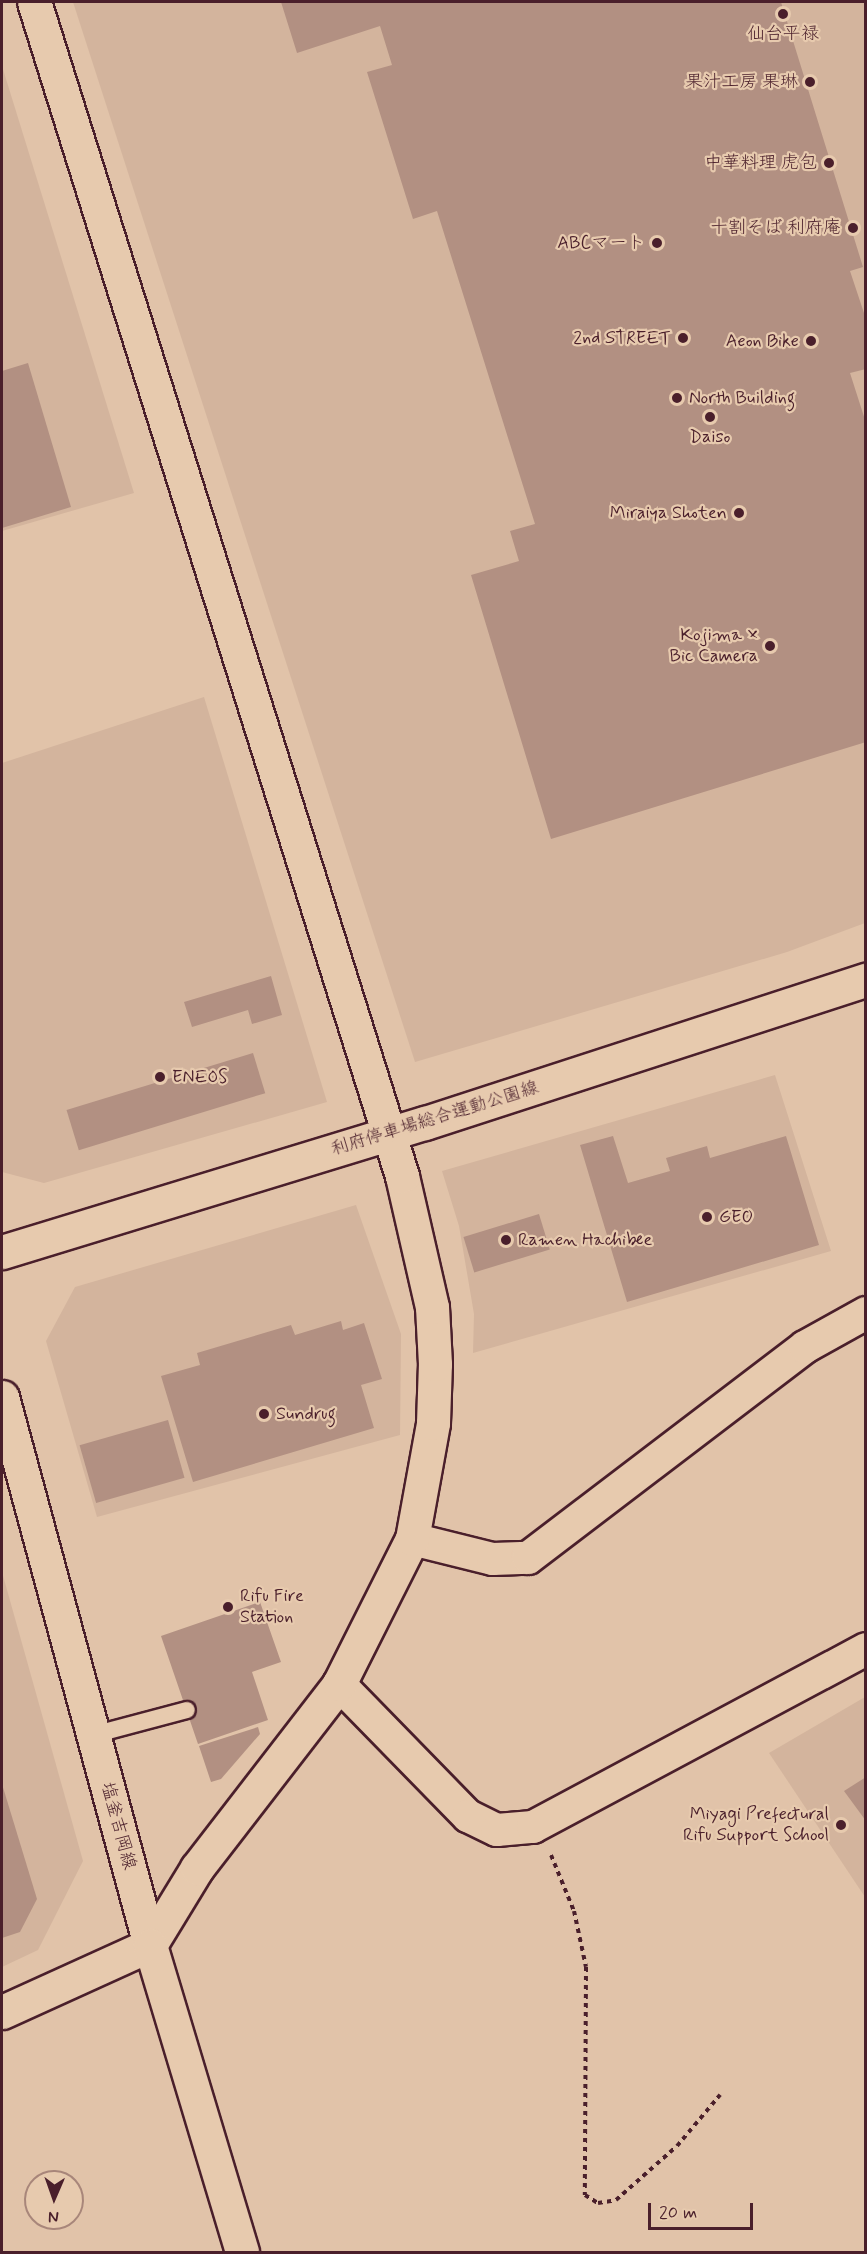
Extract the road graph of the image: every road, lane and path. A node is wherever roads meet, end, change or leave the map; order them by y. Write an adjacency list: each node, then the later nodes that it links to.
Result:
1 (34, 2): 3 (street)
2 (866, 980): 3 (street, 利府停車場総合運動公園線)
3 (389, 1134): 4 (street, 利府停車場総合運動公園線); 7 (street)
4 (2, 1252)
5 (866, 1313): 7 (street)
6 (2, 1397): 11 (street, 塩釜吉岡線)
7 (412, 1539): 9 (street)
8 (866, 1649): 12 (street)
9 (339, 1684): 12 (street); 13 (street)
10 (187, 1710): 11 (lane)
11 (93, 1735): 13 (street, 塩釜吉岡線)
12 (538, 1823): 15 (path)
13 (150, 1945): 14 (street); 16 (street, 塩釜吉岡線)
14 (2, 2012)
15 (720, 2094)
16 (242, 2253)

